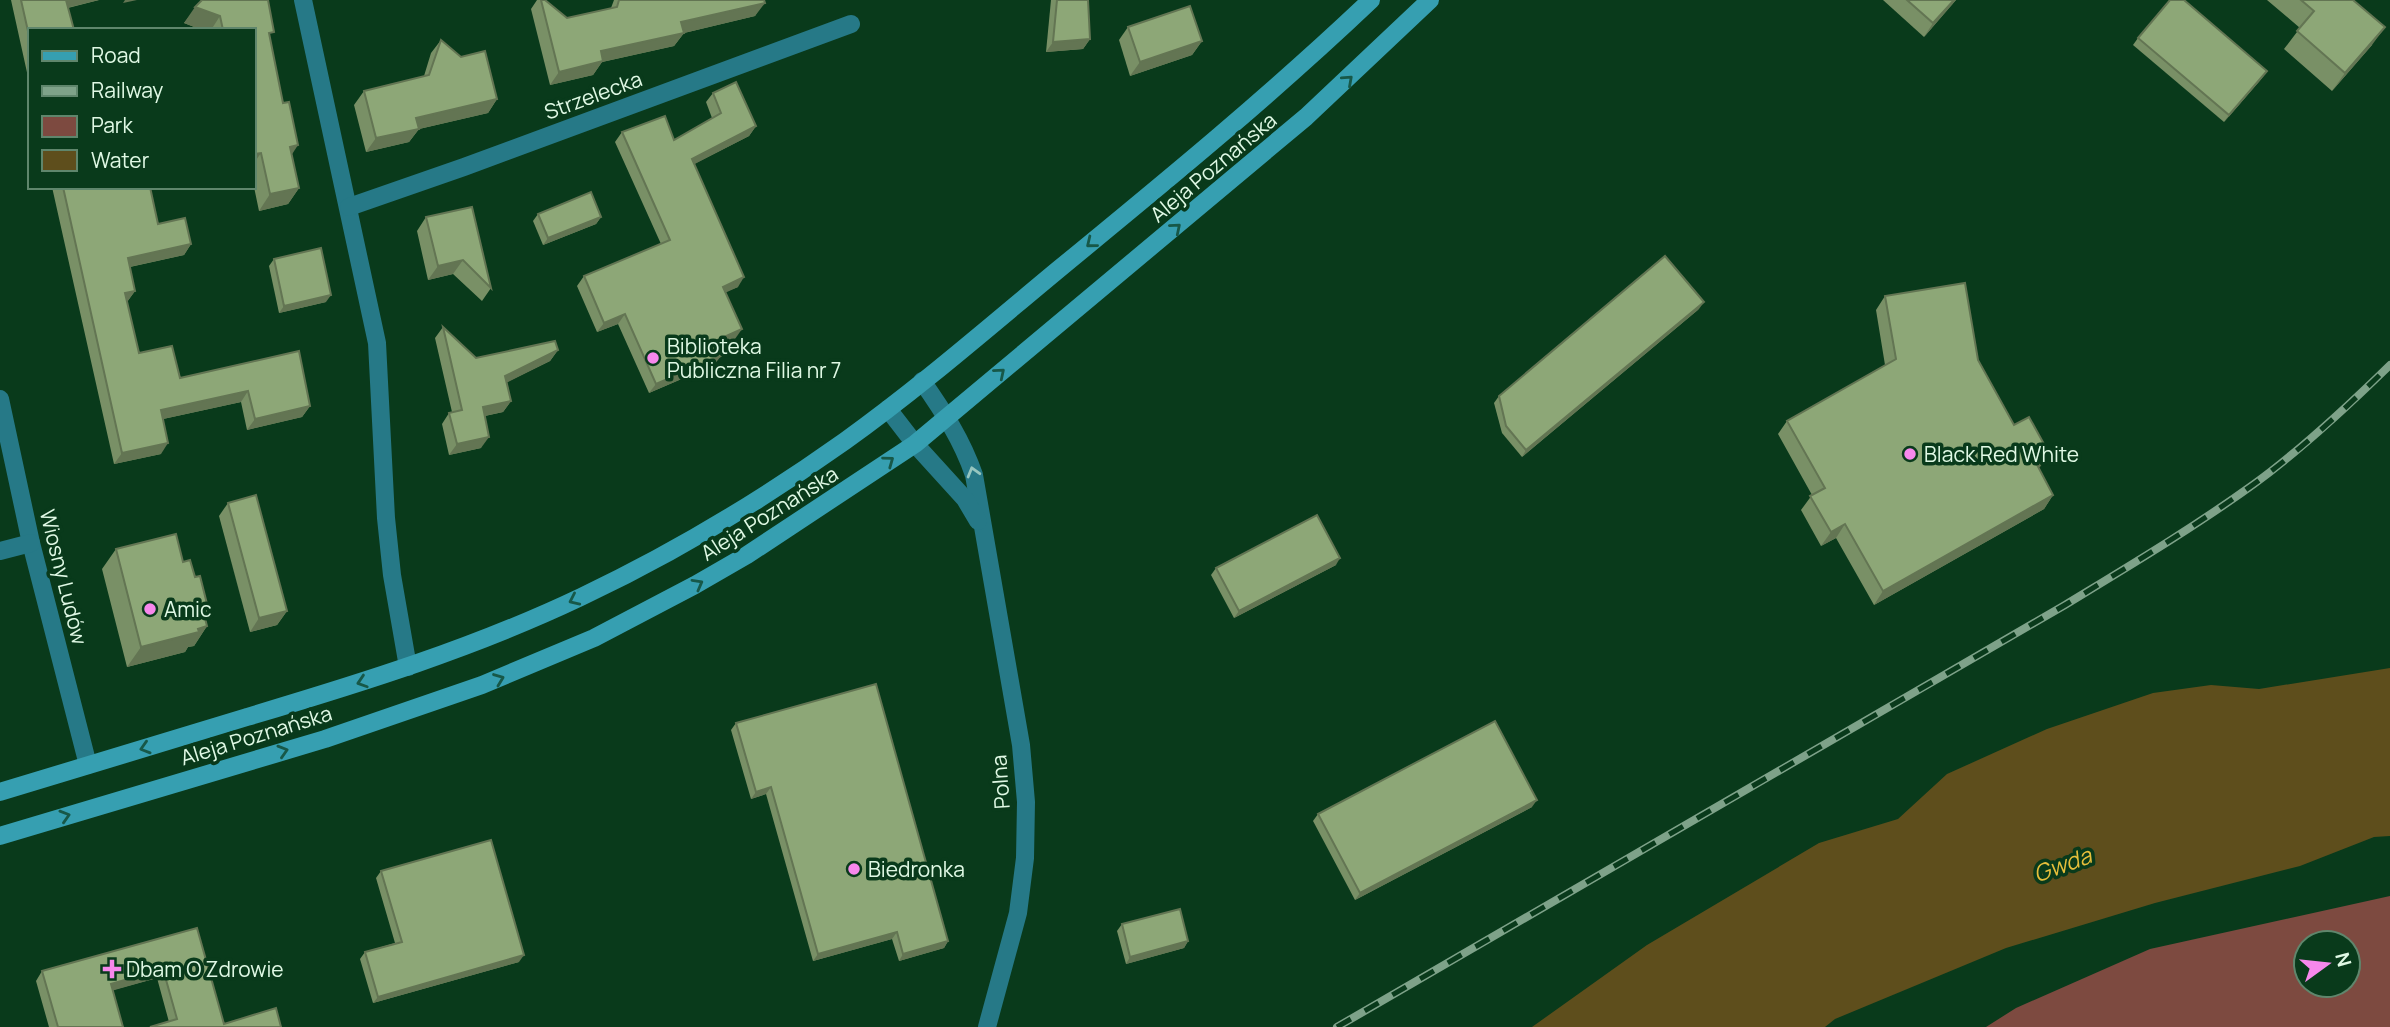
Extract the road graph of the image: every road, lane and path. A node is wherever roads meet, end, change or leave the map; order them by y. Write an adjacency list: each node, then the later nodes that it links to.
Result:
1 (303, 0): 5 (street)
2 (1371, 0): 6 (main road, Aleja Poznańska, one-way to 6)
3 (1430, 0): 9 (main road, Aleja Poznańska, one-way to 3)
4 (851, 24): 5 (street, Strzelecka)
5 (349, 206): 14 (street)
6 (922, 381): 8 (main road, Aleja Poznańska); 9 (street, Polna)
7 (0, 399): 12 (street, Wiosny Ludów)
8 (888, 409): 10 (street, Polna); 14 (main road, Aleja Poznańska, one-way to 14)
9 (947, 416): 10 (main road, Aleja Poznańska); 11 (street, Polna, one-way to 9)
10 (915, 444): 11 (street, Polna); 17 (main road, Aleja Poznańska, one-way to 10)
11 (985, 533): 18 (street, Polna)
12 (31, 543): 13 (street); 15 (street, Wiosny Ludów)
13 (0, 551)
14 (408, 667): 15 (main road, Aleja Poznańska, one-way to 15)
15 (88, 765): 16 (main road, Aleja Poznańska)
16 (0, 792)
17 (0, 836)
18 (987, 1027)

